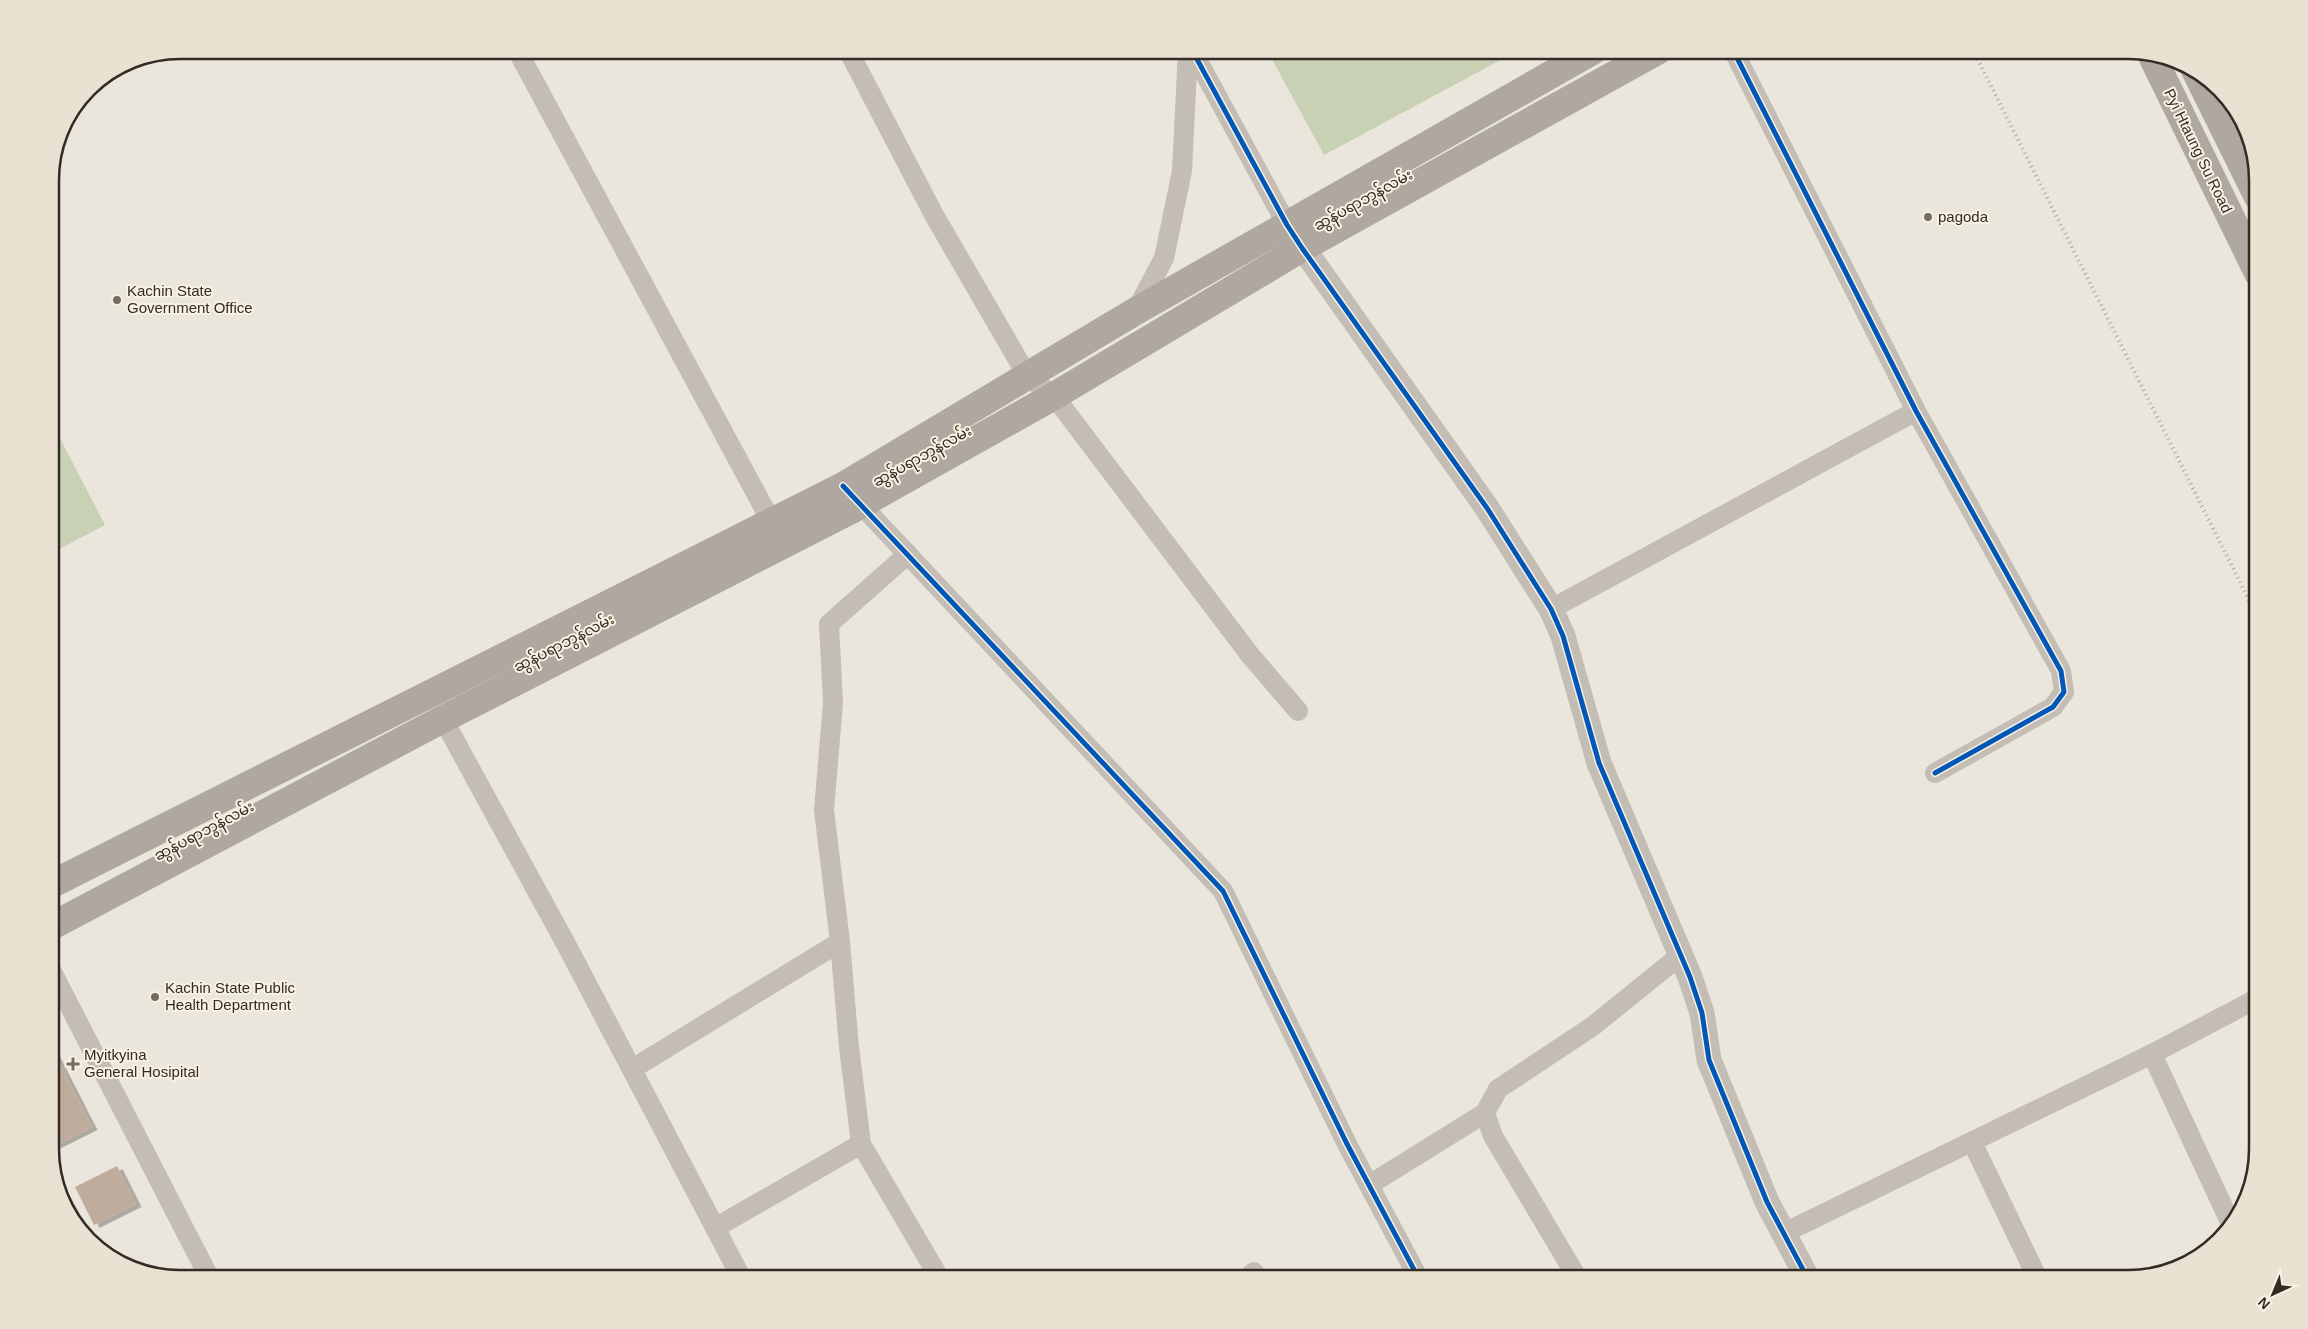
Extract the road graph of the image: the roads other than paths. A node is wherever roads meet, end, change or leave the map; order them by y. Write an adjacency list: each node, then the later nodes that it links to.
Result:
1 (522, 59): 19 (street)
2 (853, 59): 15 (street)
3 (1188, 59): 14 (street)
4 (1197, 59): 11 (street)
5 (1578, 59): 11 (highway, ဆွန်ပရာဘွန်လမ်း)
6 (1643, 59): 13 (highway, ဆွန်ပရာဘွန်လမ်း)
7 (1738, 59): 17 (street)
8 (2155, 62): 12 (highway, Pyi Htaung Su Road)
9 (2202, 84): 10 (highway)
10 (2249, 179)
11 (1287, 225): 13 (street); 14 (highway, ဆွန်ပရာဘွန်လမ်း)
12 (2249, 247)
13 (1302, 248): 16 (highway, ဆွန်ပရာဘွန်လမ်း); 21 (street)
14 (1136, 311): 15 (highway, ဆွန်ပရာဘွန်လမ်း)
15 (1028, 377): 16 (street); 18 (highway, ဆွန်ပရာဘွန်လမ်း)
16 (1054, 396): 18 (highway, ဆွန်ပရာဘွန်လမ်း); 22 (street)
17 (1916, 411): 21 (street); 24 (street)
18 (852, 495): 19 (highway, ဆွန်ပရာဘွန်လမ်း); 20 (street); 23 (highway, ဆွန်ပရာဘွန်လမ်း)
19 (771, 521): 25 (highway, ဆွန်ပရာဘွန်လမ်း)
20 (908, 554): 27 (street); 36 (street)
21 (1551, 609): 28 (street)
22 (1298, 711)
23 (443, 719): 26 (highway, ဆွန်ပရာဘွန်လမ်း); 32 (street)
24 (1935, 773)
25 (59, 880)
26 (59, 922)
27 (840, 942): 32 (street); 35 (street)
28 (1682, 954): 33 (street); 39 (street)
29 (59, 985): 40 (street)
30 (2249, 1003): 31 (street)
31 (2152, 1054): 34 (street); 37 (street)
32 (632, 1069): 38 (street)
33 (1485, 1113): 36 (street); 44 (street)
34 (1972, 1142): 39 (street); 46 (street)
35 (861, 1144): 38 (street); 42 (street)
36 (1369, 1185): 43 (street)
37 (2228, 1217)
38 (715, 1228): 41 (street)
39 (1784, 1233): 45 (street)
40 (205, 1270)
41 (732, 1270)
42 (935, 1270)
43 (1414, 1270)
44 (1573, 1270)
45 (1803, 1270)
46 (2034, 1270)

